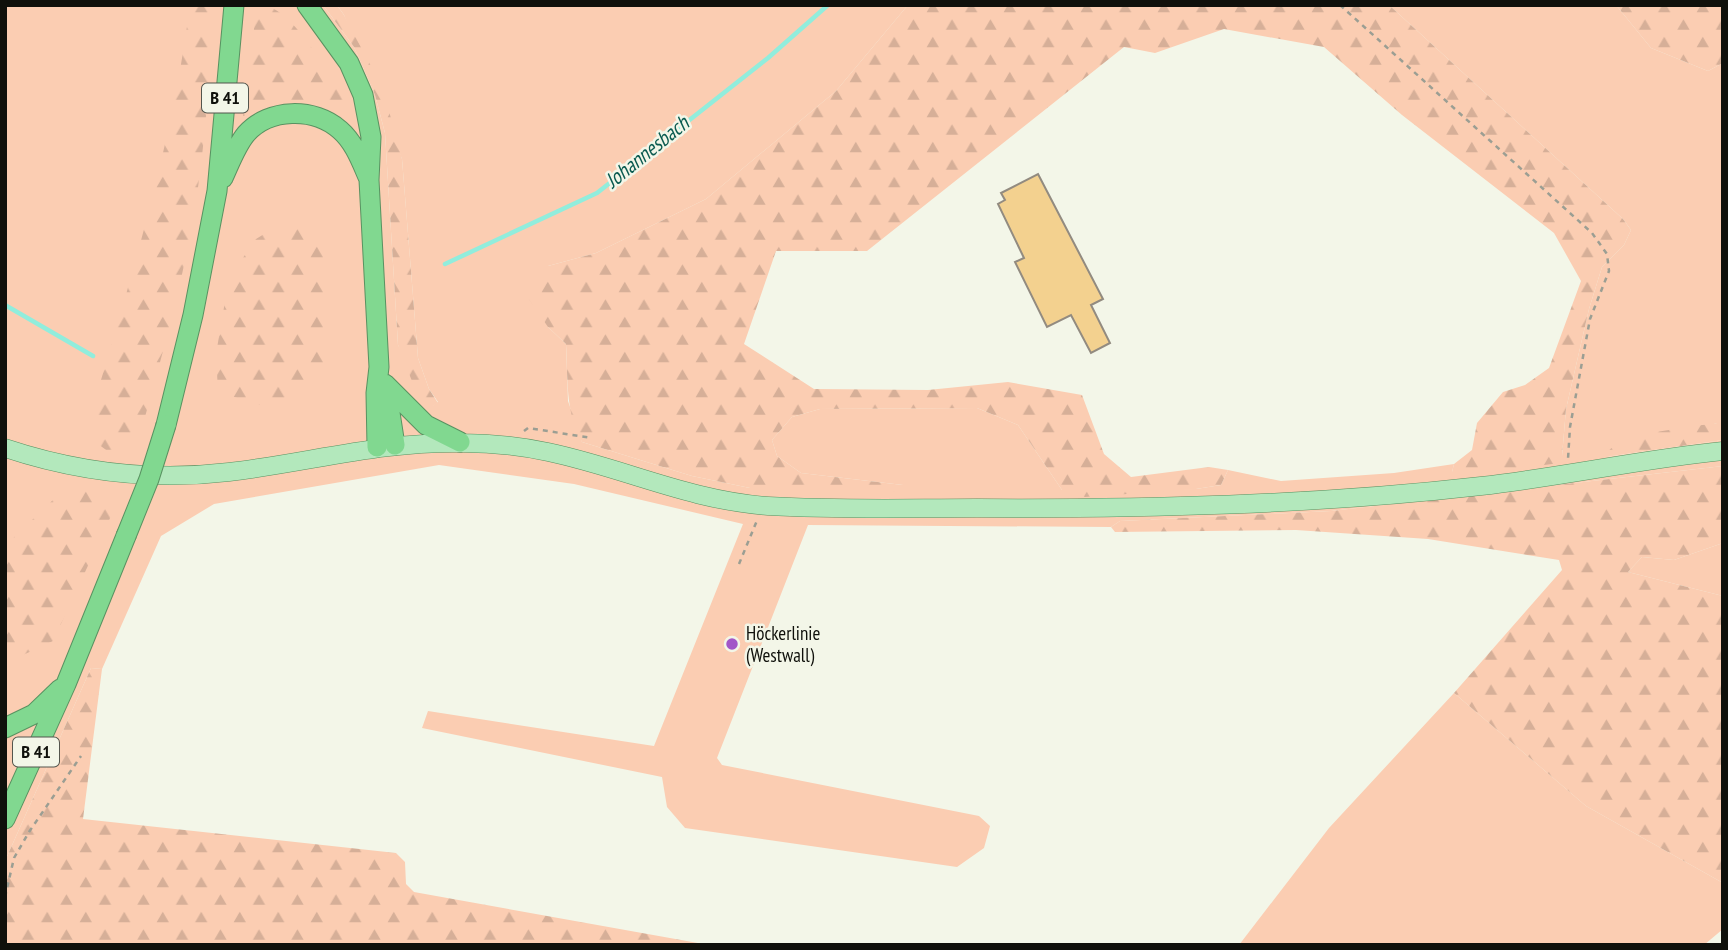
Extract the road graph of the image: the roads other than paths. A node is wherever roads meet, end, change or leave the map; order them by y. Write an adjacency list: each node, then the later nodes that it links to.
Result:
1 (234, 5): 4 (highway, B 41)
2 (307, 5): 3 (highway)
3 (369, 180): 4 (highway); 5 (highway)
4 (216, 191): 10 (highway, B 41, bridge)
5 (382, 376): 6 (highway); 7 (highway)
6 (460, 443): 7 (main road); 9 (main road)
7 (386, 446): 8 (main road)
8 (5, 448)
9 (1723, 451)
10 (65, 684): 11 (highway); 12 (highway, B 41)
11 (5, 728)
12 (5, 819)

